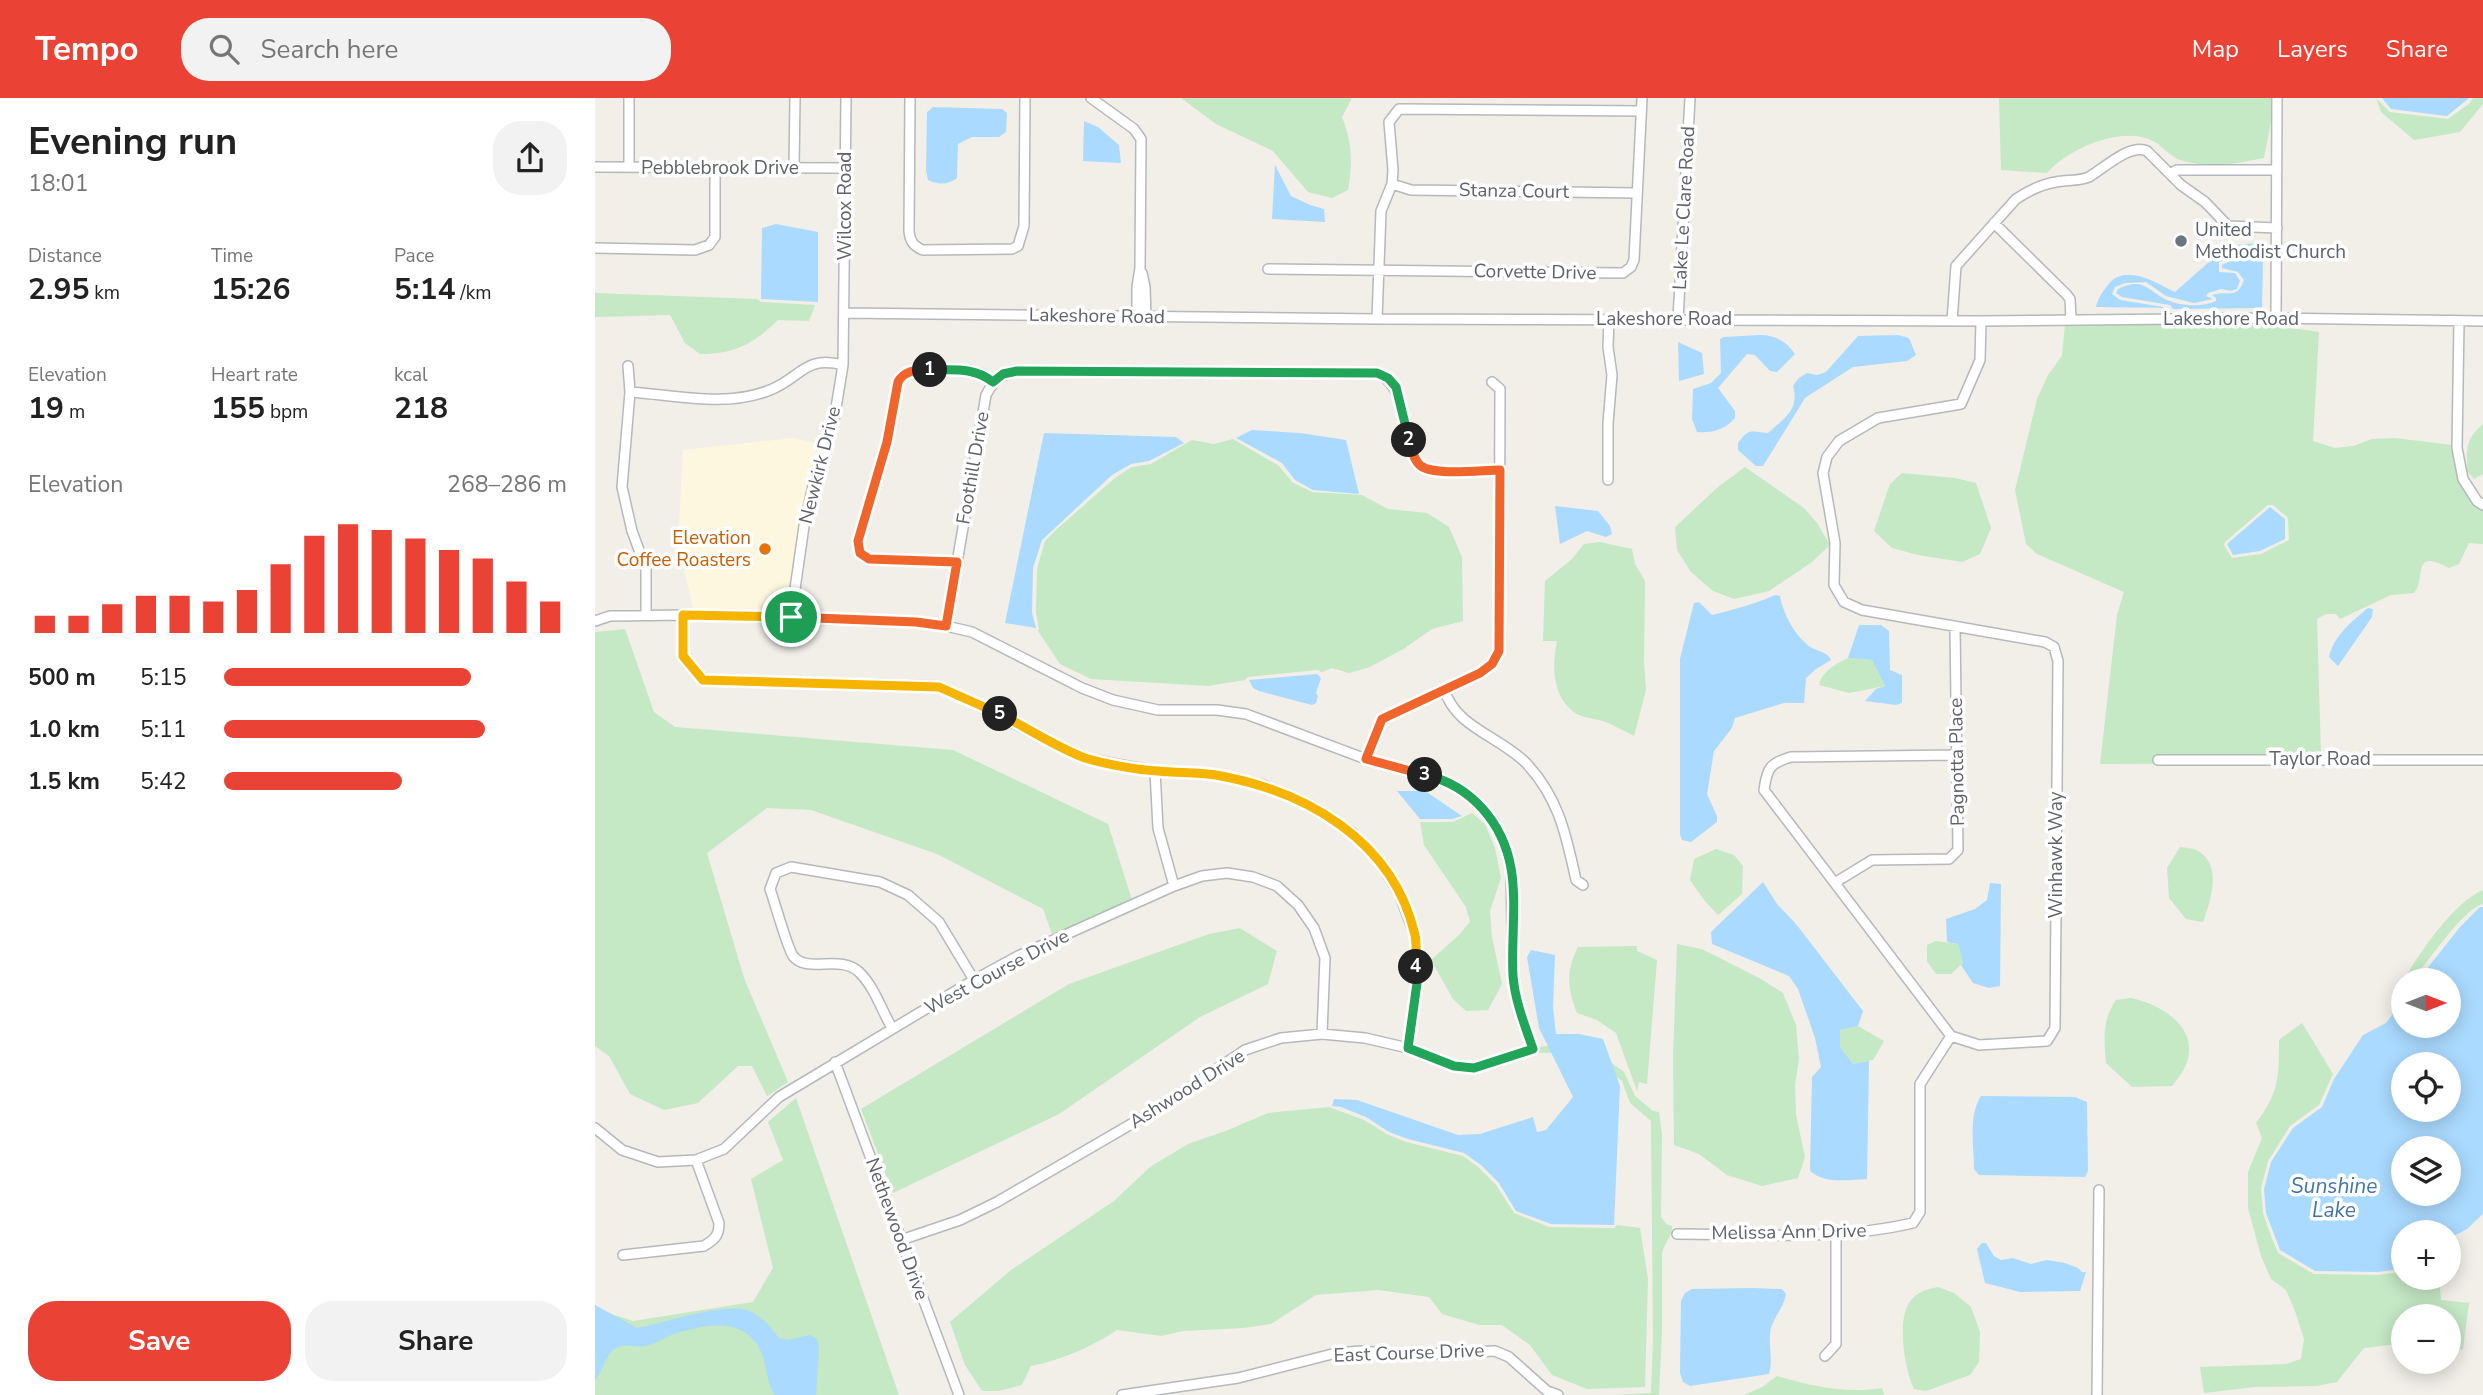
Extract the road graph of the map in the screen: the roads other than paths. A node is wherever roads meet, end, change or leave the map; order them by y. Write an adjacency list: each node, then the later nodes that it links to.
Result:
1 (629, 98): 12 (street)
2 (795, 98): 14 (street)
3 (846, 98): 15 (street, Wilcox Road)
4 (910, 98): 5 (street)
5 (1025, 98)
6 (1091, 98): 26 (street)
7 (1642, 98): 10 (street, Corvette Drive)
8 (1690, 98): 27 (street, Lake Le Clare Road)
9 (2277, 98): 16 (street)
10 (1641, 111): 18 (street); 19 (street, Corvette Drive)
11 (595, 167): 12 (street, Pebblebrook Drive)
12 (629, 167): 13 (street, Pebblebrook Drive)
13 (715, 168): 14 (street, Pebblebrook Drive); 22 (street)
14 (795, 168): 15 (street, Pebblebrook Drive)
15 (845, 168): 25 (street, Wilcox Road)
16 (2277, 170): 17 (street); 21 (street)
17 (2171, 174): 20 (street); 21 (street)
18 (1392, 184): 19 (street, Stanza Court); 24 (street)
19 (1637, 193): 24 (street, Corvette Drive)
20 (1994, 223): 31 (street); 32 (street)
21 (2277, 228): 28 (street)
22 (595, 248)
23 (1268, 269): 24 (street, Corvette Drive)
24 (1379, 270): 29 (street)
25 (845, 313): 26 (street, Lakeshore Road); 36 (street, Newkirk Drive)
26 (1141, 317): 29 (street, Lakeshore Road)
27 (1678, 318): 30 (street, Lakeshore Road); 32 (street, Lakeshore Road)
28 (2276, 318): 31 (street, Lakeshore Road); 35 (street, Lakeshore Road)
29 (1377, 319): 30 (street, Lakeshore Road)
30 (1609, 319): 42 (street)
31 (2071, 320): 33 (street, Lakeshore Road)
32 (1952, 321): 33 (street, Lakeshore Road)
33 (1981, 321): 50 (street, Winhawk Way)
34 (2483, 321): 35 (street, Lakeshore Road)
35 (2459, 322): 43 (street)
36 (843, 365): 40 (street); 47 (street, Newkirk Drive)
37 (628, 366): 40 (street)
38 (993, 382): 41 (street); 44 (street, Foothill Drive); 44 (street)
39 (1492, 382): 41 (street)
40 (630, 391): 45 (street)
41 (1500, 470): 51 (street)
42 (1608, 480)
43 (2483, 505)
44 (957, 562): 49 (street, Foothill Drive)
45 (646, 615): 46 (street); 48 (street)
46 (683, 615): 47 (street); 56 (street)
47 (791, 617): 49 (street)
48 (595, 621)
49 (946, 626): 53 (street)
50 (1955, 627): 52 (street, Pagnotta Place); 63 (street, Winhawk Way)
51 (1444, 689): 53 (street); 58 (street)
52 (1957, 755): 57 (street, Pagnotta Place); 57 (street)
53 (1366, 759): 64 (street, Ashwood Drive)
54 (2158, 760): 55 (street, Taylor Road)
55 (2483, 760)
56 (1155, 771): 59 (street); 64 (street)
57 (1836, 882): 63 (street)
58 (1583, 885)
59 (1174, 886): 60 (street, West Course Drive); 62 (street, West Course Drive)
60 (974, 980): 61 (street, West Course Drive); 61 (street)
61 (892, 1028): 65 (street, West Course Drive)
62 (1322, 1034): 64 (street, Ashwood Drive); 71 (street, Ashwood Drive)
63 (1951, 1036): 70 (street, Melissa Ann Drive)
64 (1408, 1048)
65 (835, 1062): 67 (street, West Course Drive); 71 (street, Nethewood Drive)
66 (595, 1128): 67 (street, West Course Drive)
67 (696, 1160): 72 (street)
68 (2099, 1190): 77 (street)
69 (1677, 1234): 70 (street, Melissa Ann Drive)
70 (1836, 1235): 73 (street)
71 (901, 1240): 74 (street, Nethewood Drive)
72 (623, 1255)
73 (1825, 1356)
74 (959, 1395)
75 (1122, 1395): 76 (street, East Course Drive)
76 (1558, 1395)
77 (2097, 1395)

